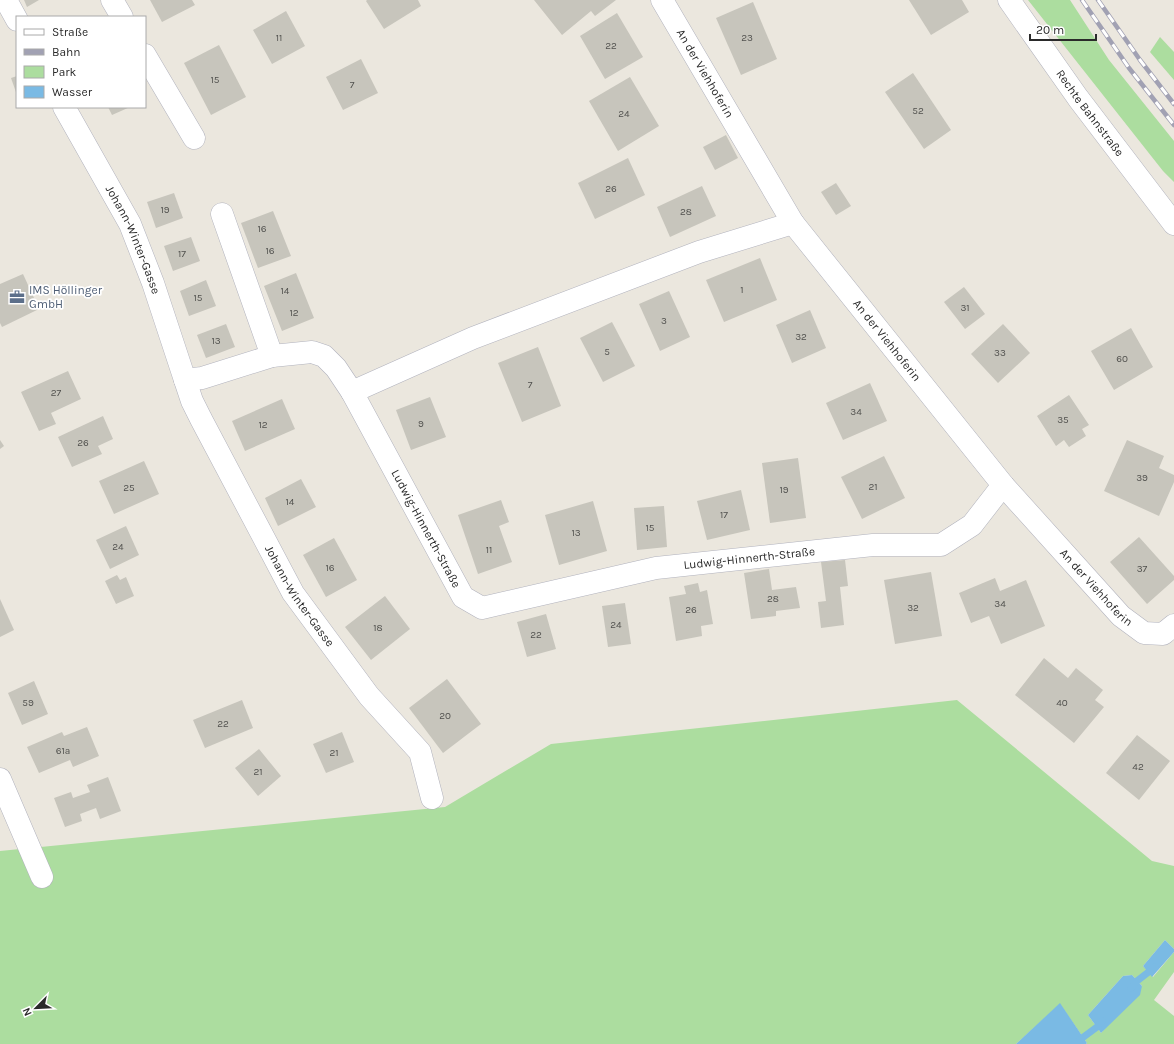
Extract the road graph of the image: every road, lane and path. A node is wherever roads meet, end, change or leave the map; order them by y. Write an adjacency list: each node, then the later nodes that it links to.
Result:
1 (6, 0): 6 (street)
2 (112, 0): 5 (street)
3 (662, 0): 11 (street, An der Viehhoferin)
4 (1009, 0): 12 (street, Rechte Bahnstraße)
5 (121, 16)
6 (16, 18)
7 (146, 57): 9 (street)
8 (65, 108): 14 (street, Johann-Winter-Gasse)
9 (194, 138)
10 (222, 214): 13 (street)
11 (793, 223): 15 (street); 16 (street, An der Viehhoferin)
12 (1174, 224)
13 (272, 356): 14 (street); 15 (street)
14 (185, 380): 19 (street, Johann-Winter-Gasse)
15 (352, 392): 16 (street, Ludwig-Hinnerth-Straße)
16 (1003, 485): 17 (street, An der Viehhoferin)
17 (1170, 635)
18 (0, 779): 20 (street)
19 (432, 798)
20 (42, 877)

